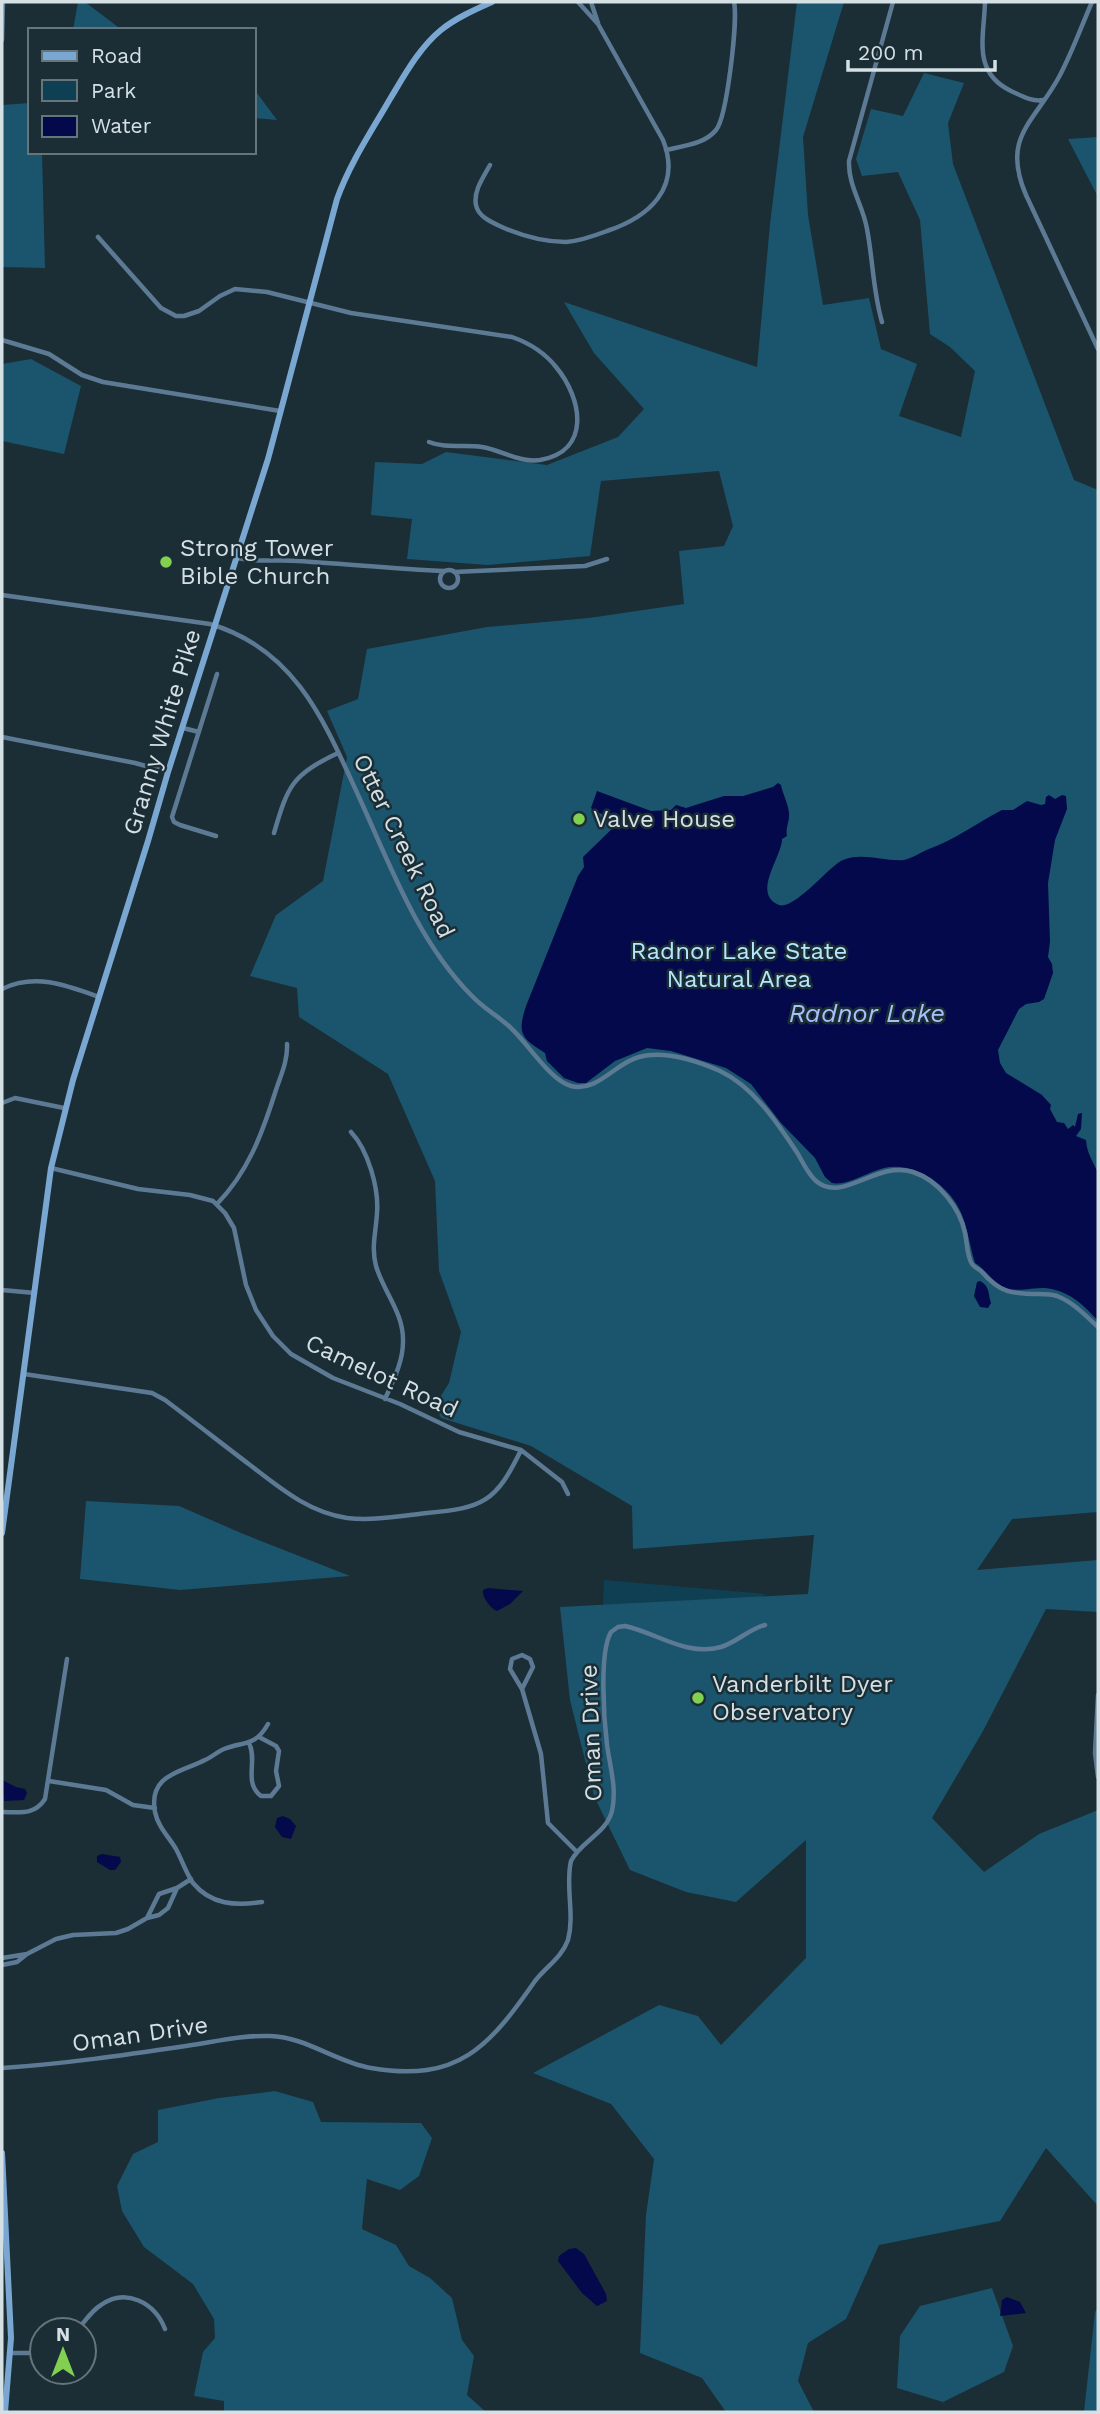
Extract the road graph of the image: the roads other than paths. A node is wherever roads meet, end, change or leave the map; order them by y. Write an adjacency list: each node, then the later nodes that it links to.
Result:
1 (3, 2): 10 (street)
2 (492, 2): 15 (main road, Granny White Pike)
3 (578, 2): 9 (street)
4 (591, 2): 9 (street)
5 (734, 2): 12 (street)
6 (893, 2): 16 (street)
7 (985, 2): 11 (street)
8 (1092, 2): 11 (street)
9 (598, 24): 12 (street)
10 (2, 40)
11 (1044, 100): 18 (street)
12 (666, 150): 13 (street)
13 (489, 165)
14 (98, 237): 15 (street)
15 (311, 304): 19 (main road, Granny White Pike); 20 (street)
16 (881, 322)
17 (2, 340): 19 (street)
18 (1098, 349)
19 (281, 411): 21 (main road, Granny White Pike)
20 (429, 442)
21 (238, 558): 23 (street); 26 (main road, Granny White Pike)
22 (607, 559): 24 (street)
23 (445, 571): 24 (street); 24 (street)
24 (454, 572)
25 (2, 595): 26 (street, Otter Creek Road)
26 (216, 625): 28 (main road, Granny White Pike); 32 (street, Otter Creek Road)
27 (217, 674): 29 (street)
28 (183, 728): 29 (street); 33 (main road, Granny White Pike)
29 (199, 732): 35 (street)
30 (2, 737): 31 (street); 33 (street)
31 (2, 744)
32 (338, 753): 34 (street); 46 (street, Otter Creek Road)
33 (168, 772): 37 (main road, Granny White Pike)
34 (274, 833)
35 (216, 836)
36 (2, 989): 37 (street)
37 (99, 997): 40 (main road, Granny White Pike)
38 (287, 1044): 43 (street)
39 (2, 1103): 40 (street)
40 (64, 1108): 42 (main road, Granny White Pike)
41 (351, 1132): 48 (street)
42 (51, 1168): 43 (street); 45 (main road, Granny White Pike)
43 (217, 1204): 48 (street, Camelot Road)
44 (2, 1290): 45 (street)
45 (35, 1293): 47 (main road, Granny White Pike)
46 (1098, 1327)
47 (24, 1374): 49 (street); 51 (main road, Granny White Pike)
48 (385, 1399): 49 (street, Camelot Road)
49 (521, 1450): 50 (street, Camelot Road)
50 (568, 1494)
51 (2, 1533)
52 (765, 1625): 63 (street, Oman Drive)
53 (67, 1659): 60 (street)
54 (522, 1689): 54 (street); 63 (street)
55 (1098, 1695): 59 (street)
56 (268, 1724): 57 (street)
57 (259, 1737): 58 (street); 58 (street)
58 (249, 1743): 61 (street)
59 (1098, 1777)
60 (49, 1780): 61 (street); 62 (street)
61 (155, 1808): 64 (street)
62 (2, 1812)
63 (577, 1852): 71 (street, Oman Drive)
64 (191, 1879): 65 (street); 66 (street)
65 (177, 1888): 67 (street); 67 (street)
66 (262, 1902)
67 (147, 1917): 68 (street)
68 (27, 1954): 69 (street); 70 (street)
69 (2, 1958)
70 (2, 1965)
71 (2, 2068)
72 (2, 2153): 73 (main road)
73 (3, 2193): 76 (main road)
74 (90, 2316): 75 (street)
75 (165, 2329)
76 (11, 2353): 77 (street); 78 (main road)
77 (28, 2353)
78 (5, 2412)

